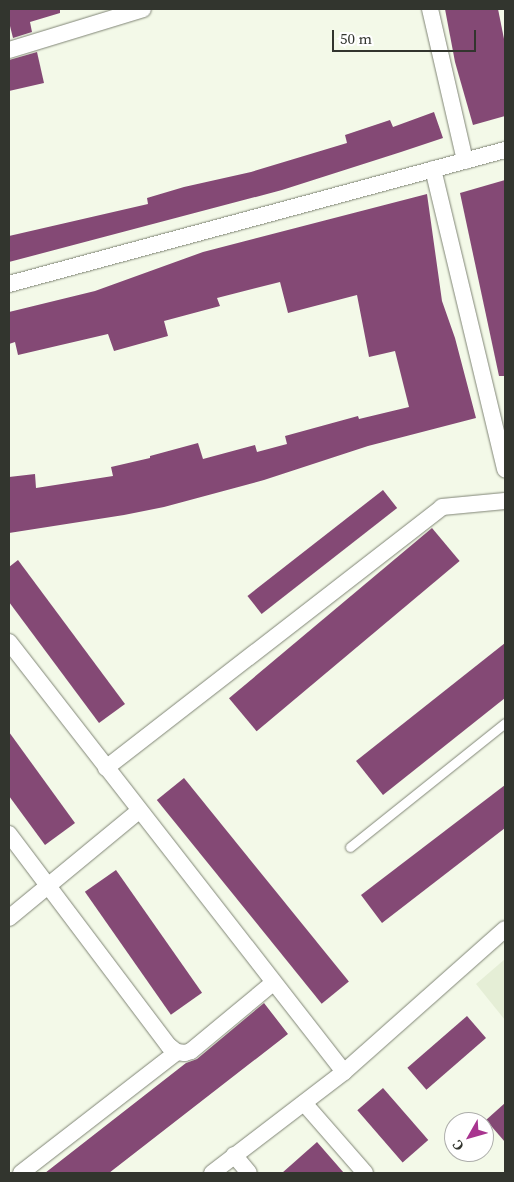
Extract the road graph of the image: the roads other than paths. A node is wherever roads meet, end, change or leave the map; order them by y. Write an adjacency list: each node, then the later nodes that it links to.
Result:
1 (143, 9): 3 (street)
2 (430, 9): 5 (street)
3 (9, 50)
4 (505, 150): 5 (street)
5 (465, 161): 6 (street)
6 (433, 170): 7 (street); 8 (street)
7 (9, 284)
8 (505, 469)
9 (505, 501): 12 (street)
10 (9, 642): 12 (street)
11 (505, 724): 15 (lane)
12 (106, 768): 13 (street)
13 (138, 811): 16 (street); 19 (street)
14 (9, 834): 16 (street)
15 (350, 847)
16 (48, 888): 17 (street); 20 (street)
17 (9, 918)
18 (505, 929): 21 (street)
19 (273, 983): 20 (street); 21 (street)
20 (177, 1052): 24 (street)
21 (344, 1072): 22 (street)
22 (304, 1103): 23 (street); 27 (street)
23 (234, 1155): 25 (street); 26 (street)
24 (21, 1173)
25 (212, 1173)
26 (249, 1173)
27 (365, 1173)

